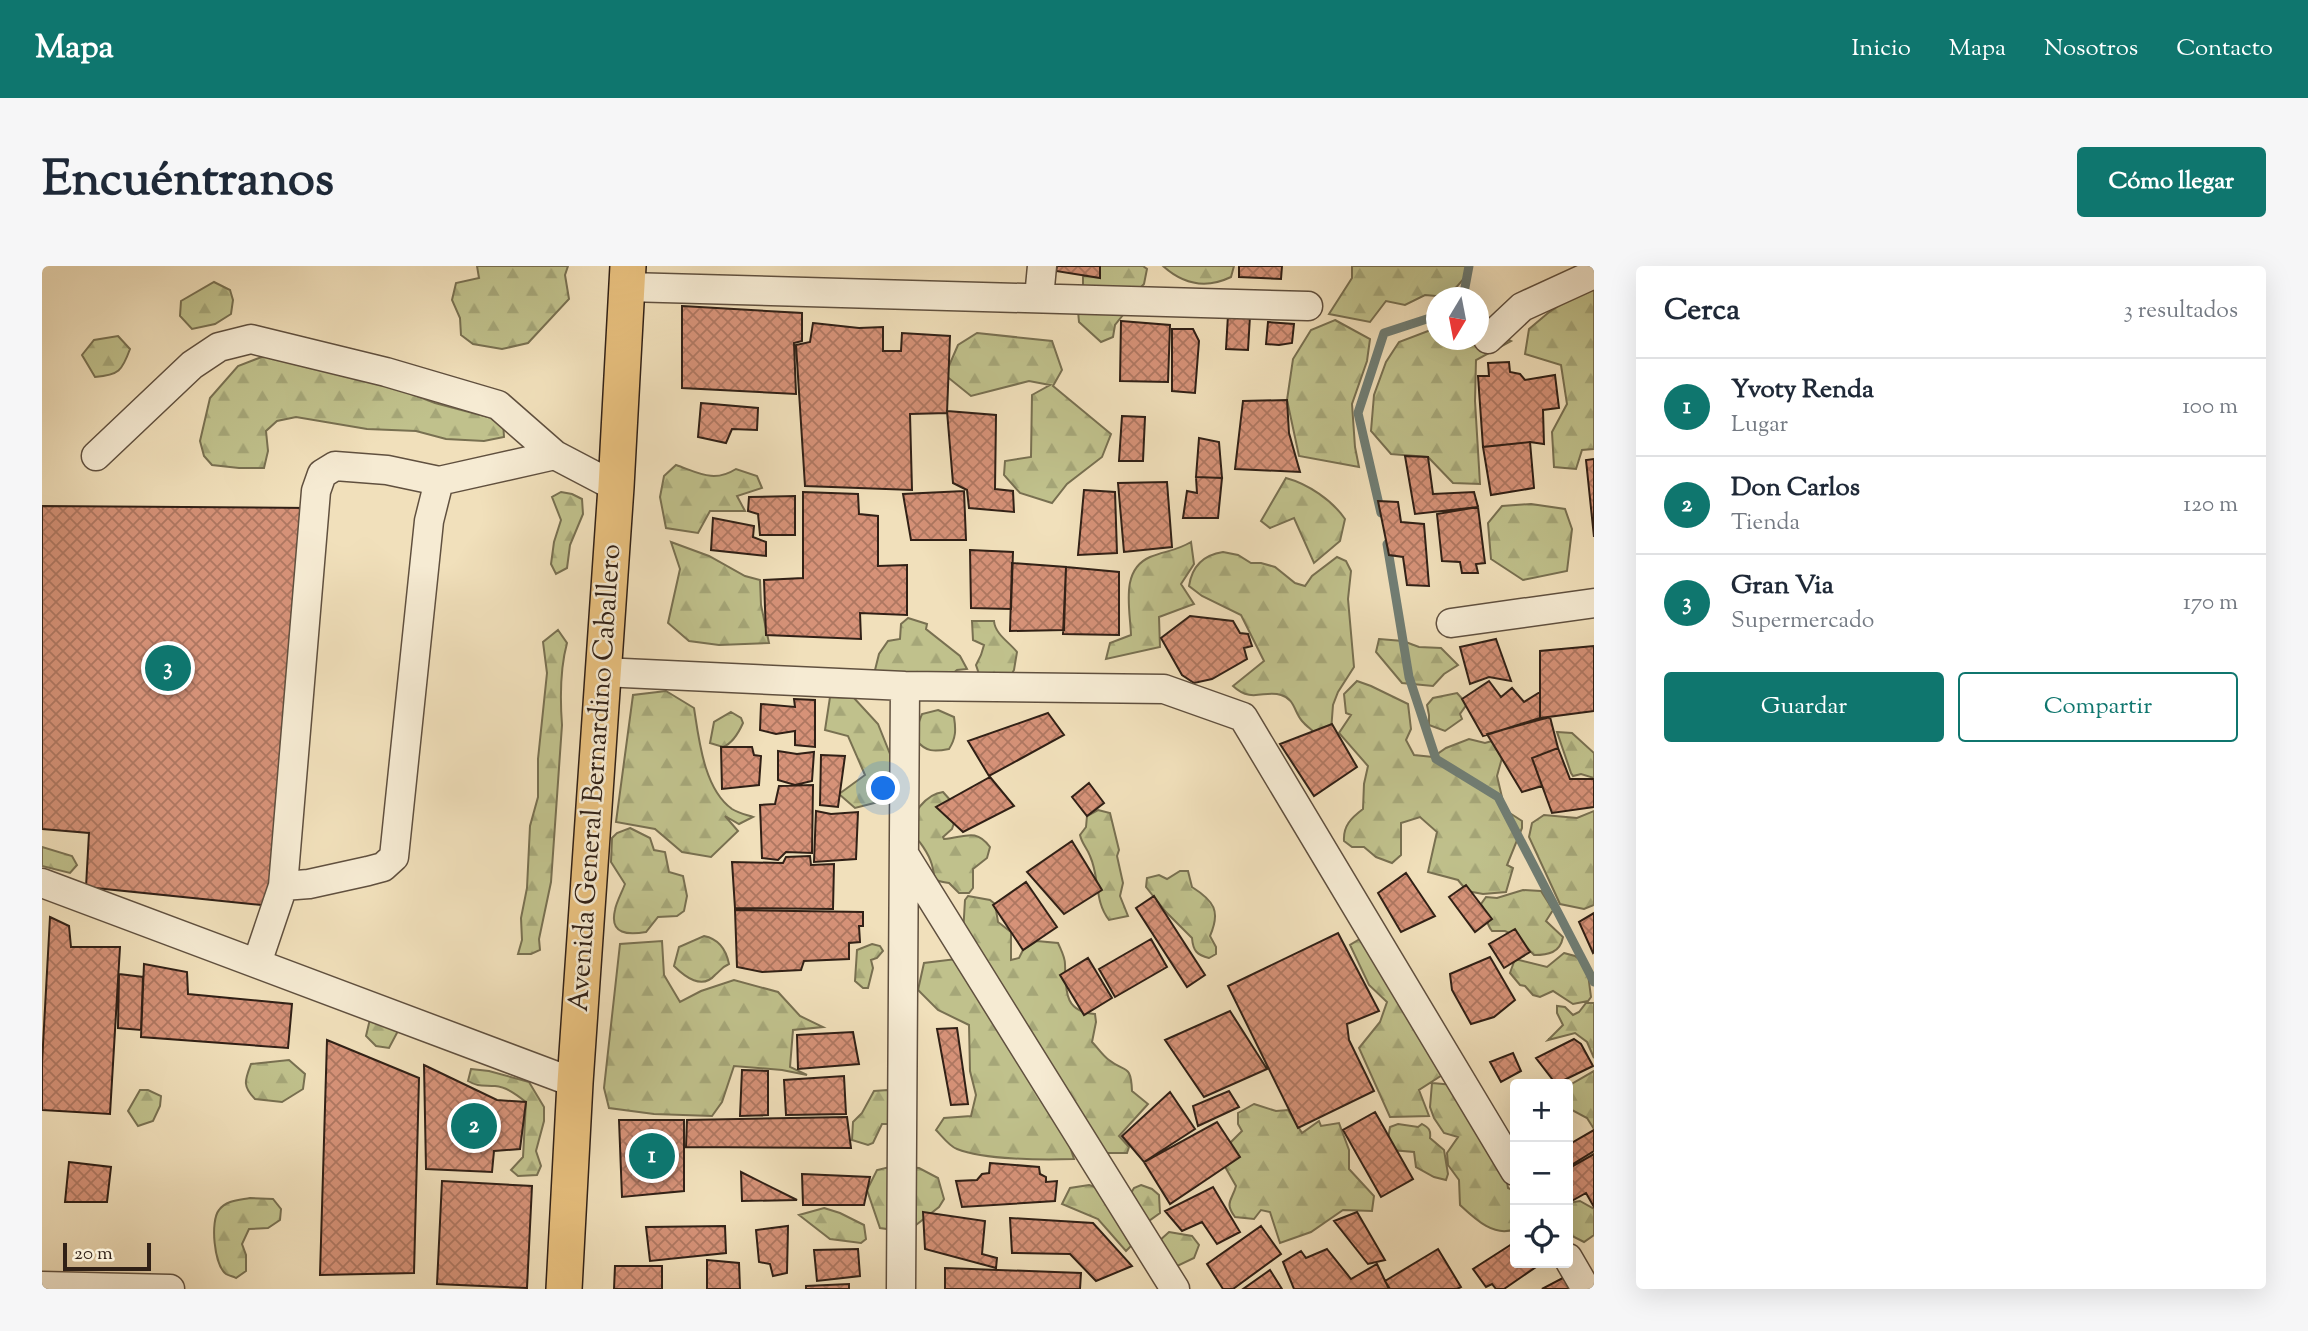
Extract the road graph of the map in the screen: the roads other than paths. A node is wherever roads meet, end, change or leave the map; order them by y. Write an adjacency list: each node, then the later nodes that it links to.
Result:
1 (1042, 266): 4 (street)
2 (1594, 274): 6 (street)
3 (627, 276): 4 (street); 10 (main road, Avenida General Bernardino Caballero)
4 (1040, 298): 5 (street)
5 (1308, 306)
6 (1489, 337)
7 (555, 455): 8 (street); 9 (street); 10 (street)
8 (96, 456)
9 (439, 481): 17 (street); 17 (street)
10 (616, 487): 13 (main road, Avenida General Bernardino Caballero)
11 (1594, 603): 12 (street)
12 (1451, 623)
13 (602, 672): 14 (street); 19 (main road, Avenida General Bernardino Caballero)
14 (905, 686): 15 (street); 20 (street)
15 (904, 854): 25 (street); 26 (street)
16 (42, 883): 18 (street)
17 (283, 886): 18 (street)
18 (257, 964): 19 (street)
19 (575, 1083): 24 (main road, Avenida General Bernardino Caballero)
20 (1510, 1163)
21 (1573, 1267): 27 (street)
22 (42, 1286): 23 (street)
23 (170, 1289)
24 (564, 1289)
25 (901, 1289)
26 (1175, 1289)
27 (1586, 1289)

